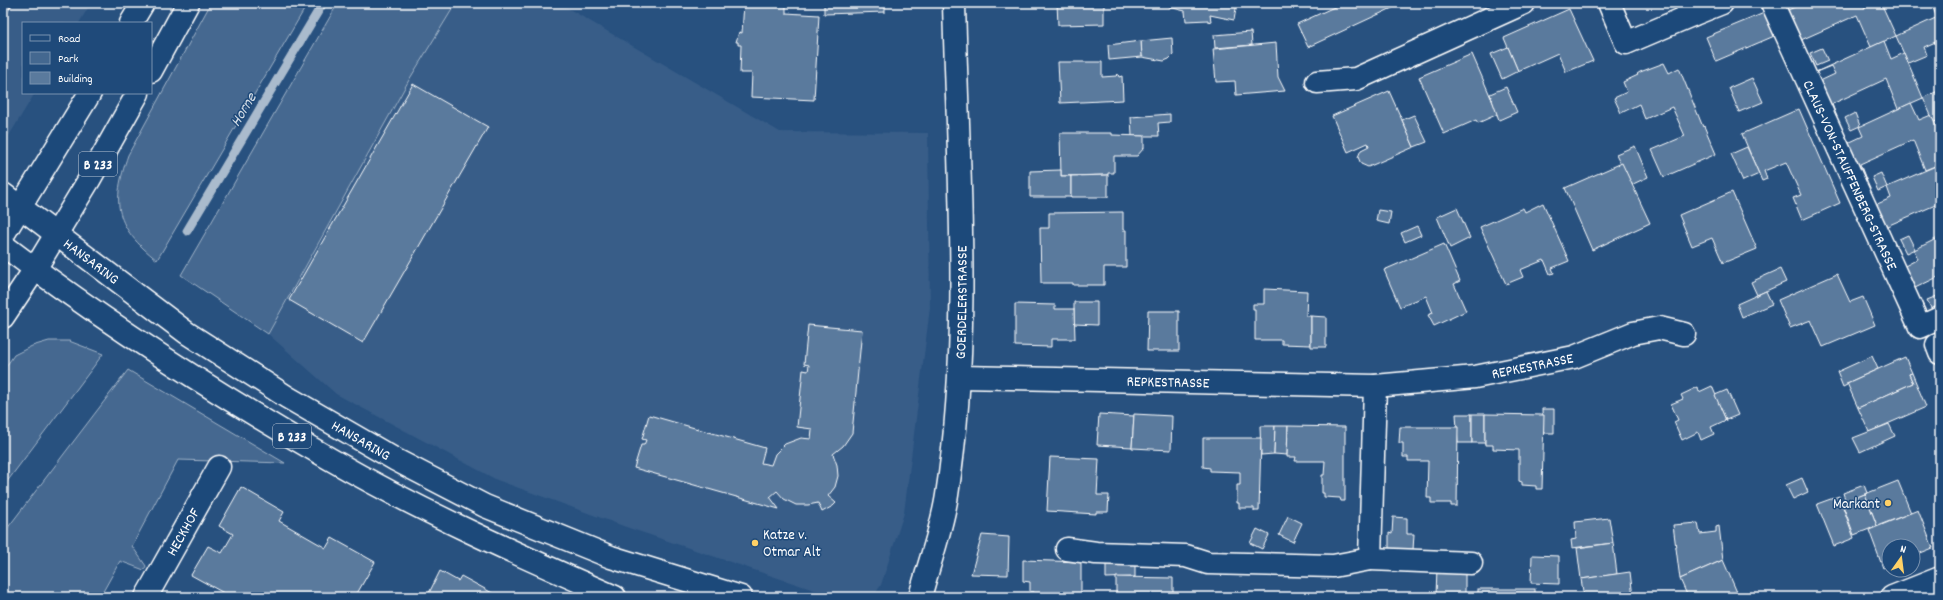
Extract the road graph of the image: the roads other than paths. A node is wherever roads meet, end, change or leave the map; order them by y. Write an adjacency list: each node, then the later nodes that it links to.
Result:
1 (143, 3): 9 (street)
2 (188, 3): 10 (street)
3 (954, 3): 23 (street, GOERDELERSTRASSE)
4 (1524, 3): 11 (street)
5 (1609, 3): 8 (street)
6 (1722, 3): 8 (street)
7 (1772, 3): 21 (street, CLAUS-VON-STAUFFENBERG-STRASSE)
8 (1689, 9)
9 (132, 22)
10 (152, 69)
11 (1316, 82)
12 (89, 94): 15 (street, B 233)
13 (137, 94): 16 (street, B 233)
14 (3, 194): 15 (street, HANSARING)
15 (21, 207): 16 (street, HANSARING / B 233); 17 (street, B 233)
16 (56, 234): 19 (street, B 233); 32 (street, HANSARING / B 233)
17 (3, 235)
18 (3, 244): 19 (street, HANSARING / B 233)
19 (35, 269): 20 (street); 31 (street, HANSARING / B 233)
20 (3, 317)
21 (1940, 318)
22 (1684, 334): 24 (street, REPKESTRASSE)
23 (960, 378): 24 (street, REPKESTRASSE); 33 (street, GOERDELERSTRASSE)
24 (1375, 386): 27 (street)
25 (219, 467): 30 (street, HECKHOF)
26 (1067, 549): 27 (street)
27 (1370, 559): 28 (street)
28 (1471, 563)
29 (1940, 578): 34 (street)
30 (146, 597)
31 (615, 597)
32 (741, 597)
33 (920, 597)
34 (1892, 597)

